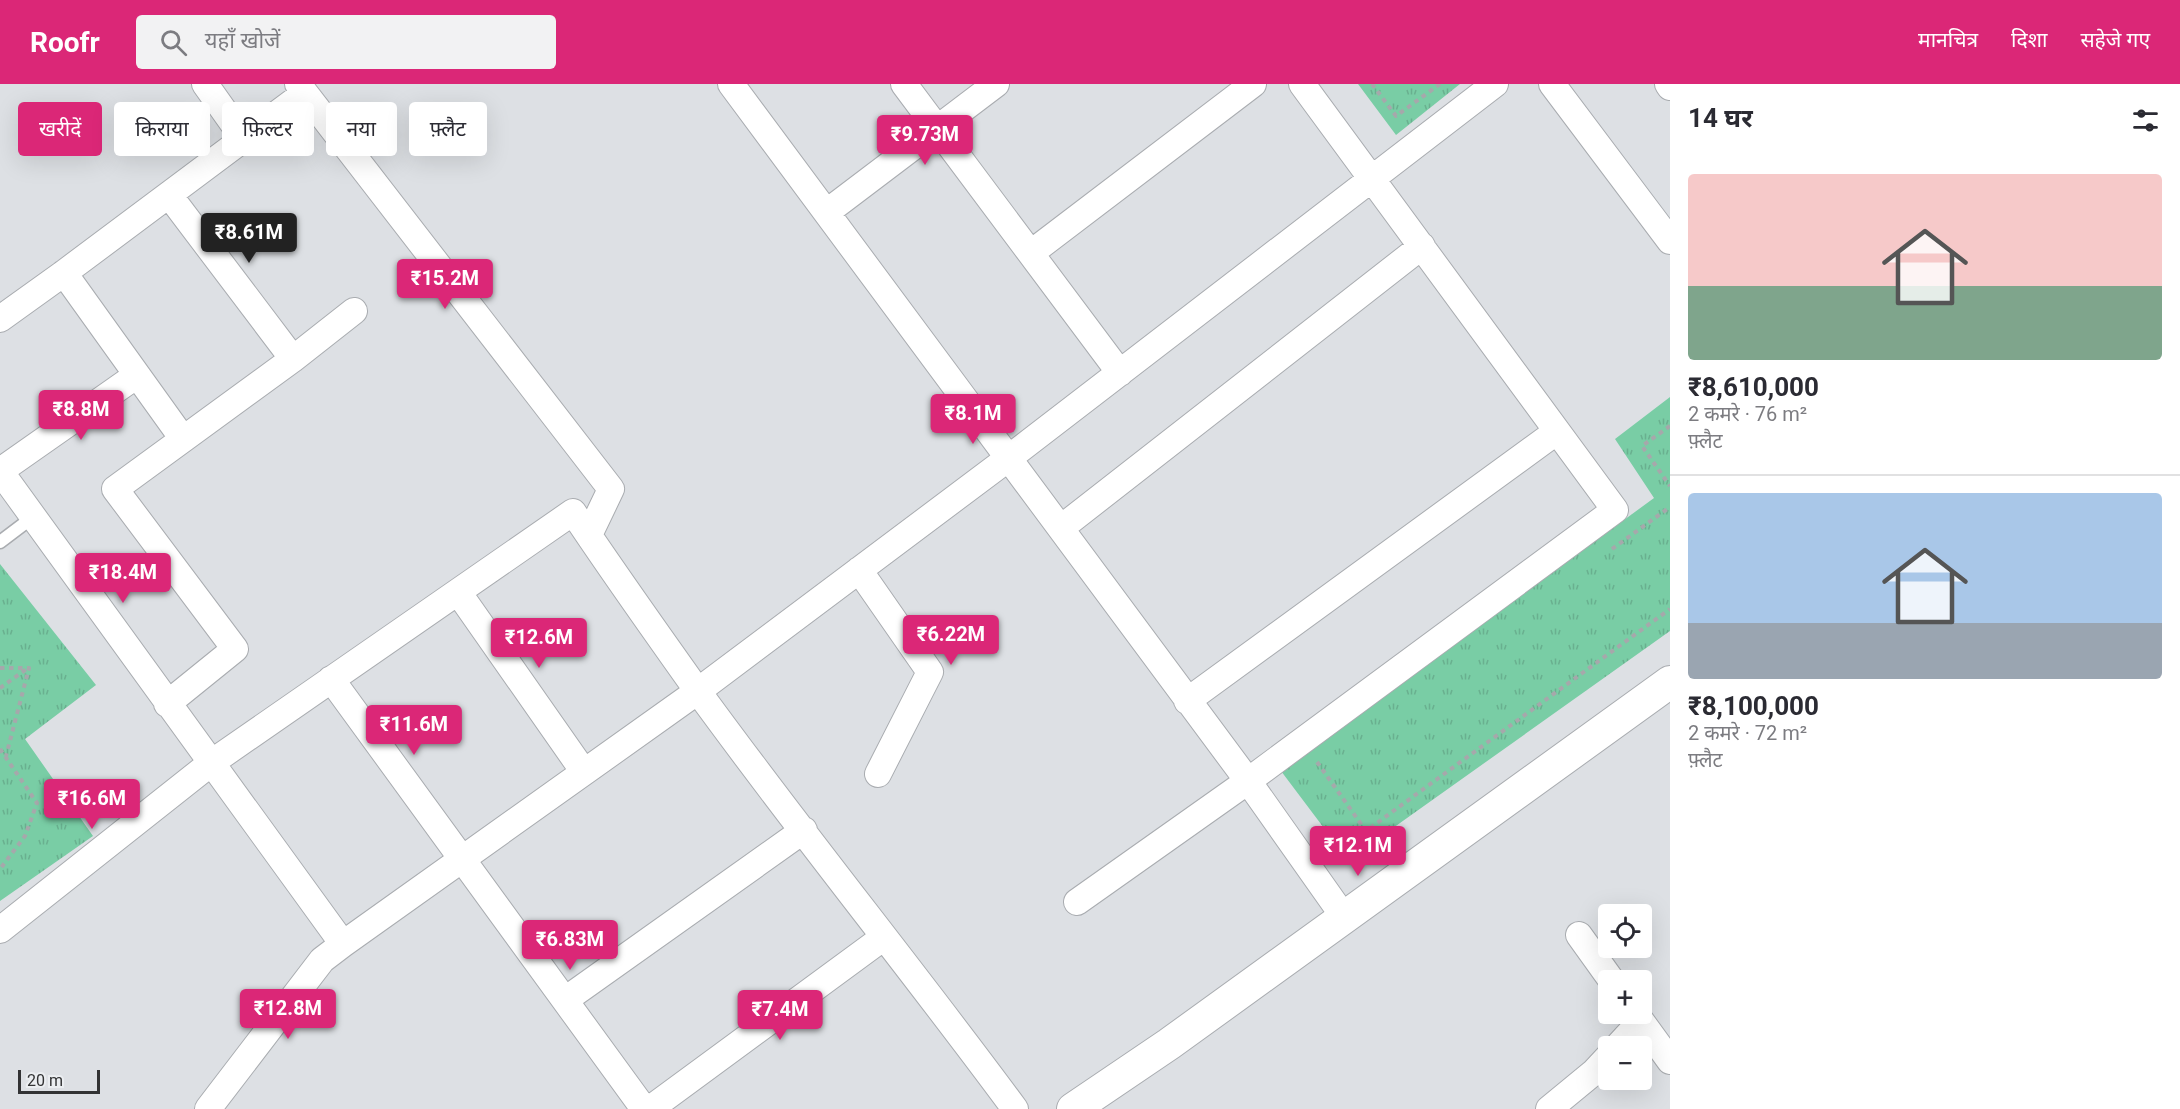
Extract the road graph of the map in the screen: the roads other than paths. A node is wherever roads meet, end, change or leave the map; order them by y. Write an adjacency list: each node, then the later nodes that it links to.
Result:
1 (205, 84): 11 (street)
2 (731, 84): 16 (street)
3 (904, 84): 12 (street)
4 (996, 84): 12 (street)
5 (1253, 84): 19 (street)
6 (1302, 84): 14 (street)
7 (1495, 84): 14 (street)
8 (1552, 84): 17 (street)
9 (301, 89): 10 (street); 32 (street)
10 (286, 102)
11 (222, 108)
12 (937, 129): 16 (street); 19 (street)
13 (222, 156): 15 (street)
14 (1373, 179): 18 (street); 24 (street)
15 (170, 195): 20 (street); 23 (street)
16 (827, 212): 28 (street)
17 (1670, 241)
18 (1422, 246): 26 (street); 31 (street)
19 (1032, 253): 24 (street)
20 (64, 273): 22 (street); 25 (street)
21 (354, 311): 23 (street)
22 (0, 319)
23 (293, 358): 27 (street)
24 (1120, 374): 28 (street)
25 (137, 375): 27 (street); 29 (street)
26 (1556, 432): 39 (street); 44 (street)
27 (183, 439): 40 (street)
28 (1010, 457): 31 (street); 34 (street)
29 (0, 471): 30 (street)
30 (33, 517): 33 (lane); 40 (street)
31 (1061, 528): 39 (street)
32 (589, 535): 35 (street); 38 (street)
33 (0, 542)
34 (860, 570): 38 (street); 43 (street)
35 (458, 592): 36 (street); 42 (street)
36 (331, 679): 41 (street); 46 (street)
37 (1670, 682): 48 (street)
38 (698, 691): 42 (street); 45 (street)
39 (1187, 701): 44 (street)
40 (167, 704): 41 (street)
41 (211, 763): 49 (street); 52 (street)
42 (584, 772): 46 (street)
43 (878, 774)
44 (1248, 781): 47 (street); 48 (street)
45 (804, 830): 51 (street); 54 (street)
46 (462, 859): 52 (street); 54 (street)
47 (1077, 902)
48 (1344, 917): 62 (street)
49 (0, 930)
50 (1579, 935): 53 (street)
51 (884, 937): 60 (street); 61 (street)
52 (343, 944): 58 (street)
53 (1604, 970)
54 (564, 1000): 59 (street)
55 (1643, 1024): 56 (street)
56 (1670, 1061)
57 (1598, 1068): 63 (street)
58 (208, 1109)
59 (644, 1109)
60 (650, 1109)
61 (1014, 1109)
62 (1073, 1109)
63 (1549, 1109)

